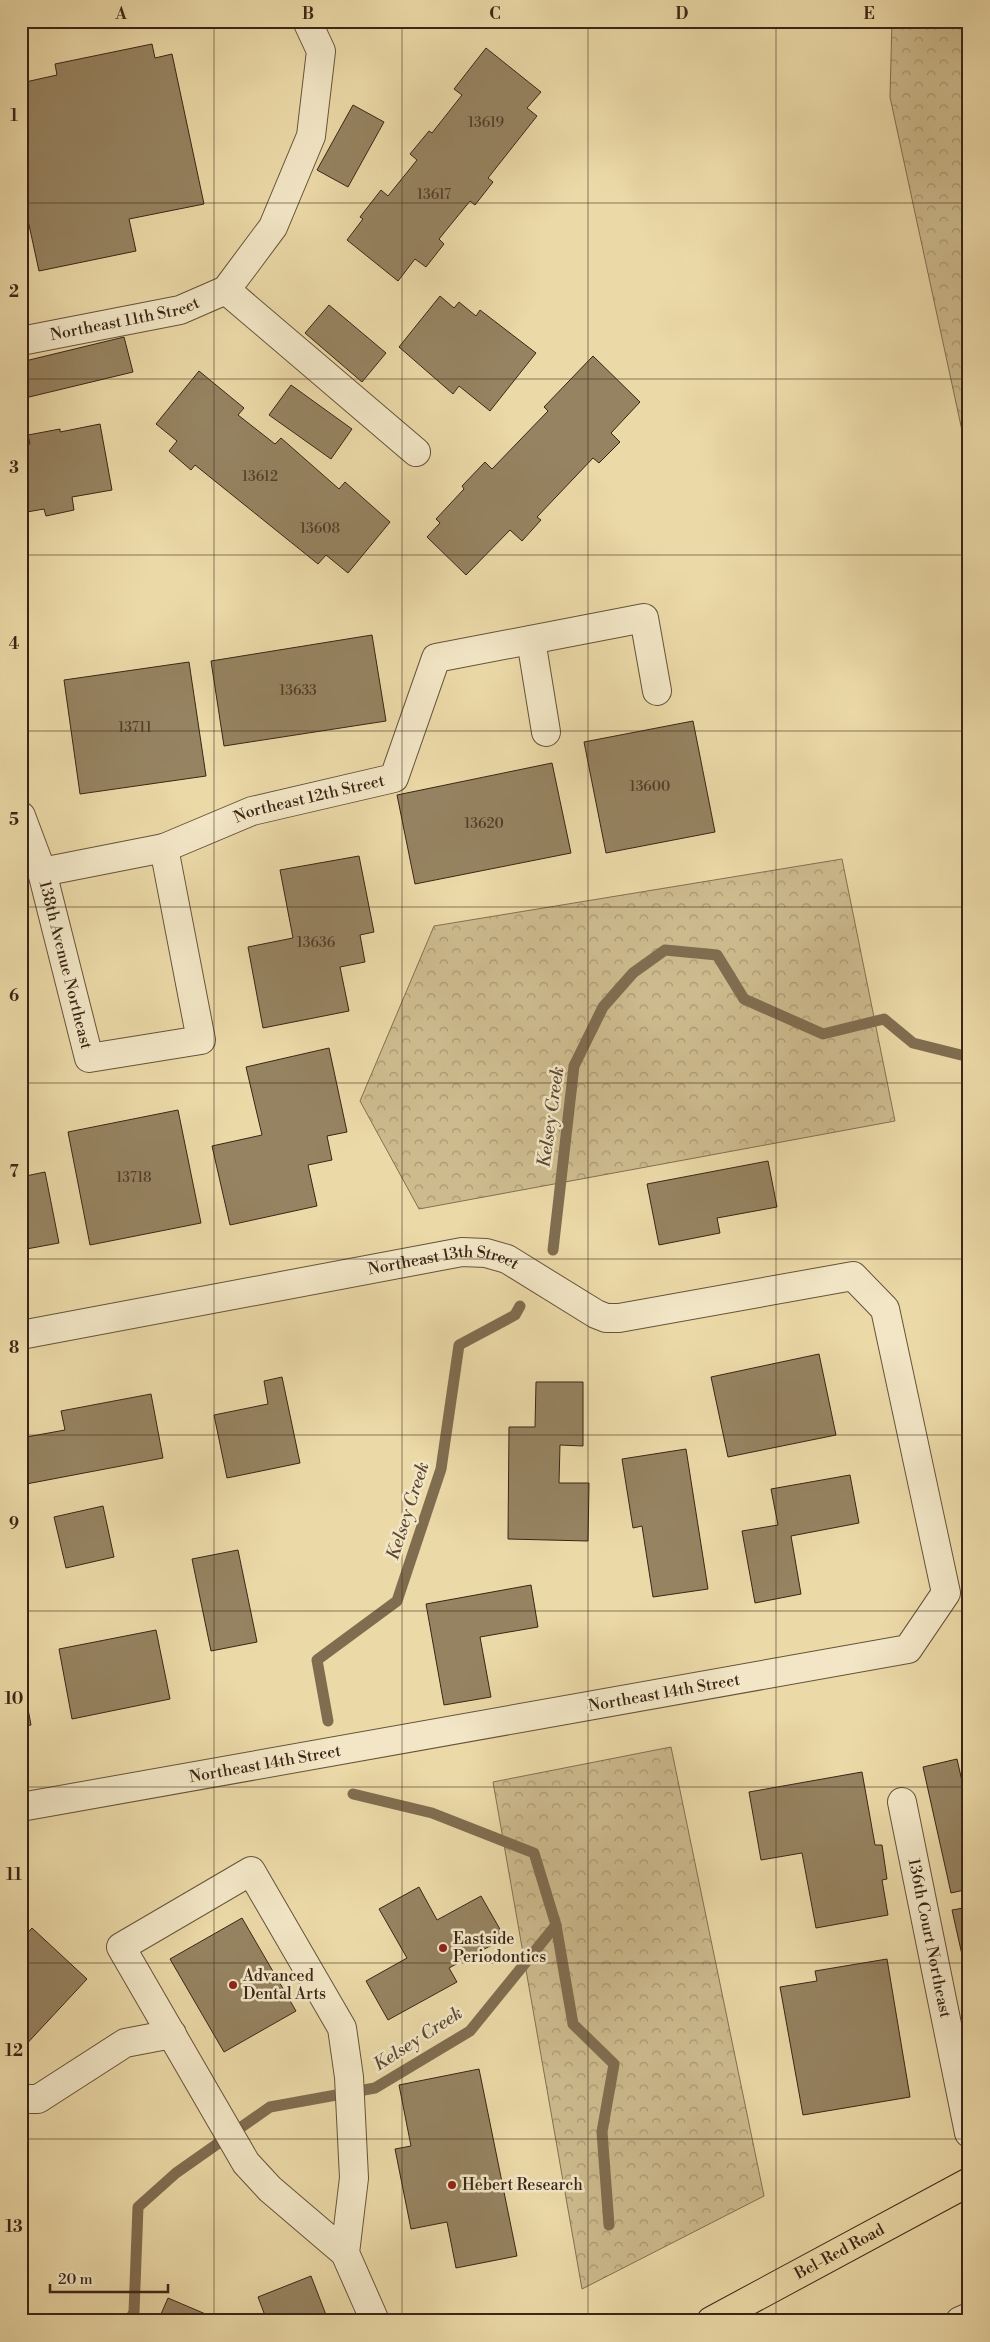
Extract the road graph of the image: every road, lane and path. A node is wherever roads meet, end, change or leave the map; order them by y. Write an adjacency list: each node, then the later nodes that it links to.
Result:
1 (307, 21): 2 (street)
2 (226, 290): 3 (street, Northeast 11th Street); 4 (street)
3 (21, 341)
4 (416, 452)
5 (531, 640): 6 (street, Northeast 12th Street); 7 (street); 9 (street, Northeast 12th Street)
6 (657, 691)
7 (546, 732)
8 (21, 816): 10 (street)
9 (164, 848): 10 (street, Northeast 12th Street); 10 (street, 138th Avenue Northeast)
10 (42, 872)
11 (853, 1276): 12 (street, Northeast 13th Street); 14 (street, Northeast 14th Street)
12 (21, 1335)
13 (902, 1802): 17 (street, 136th Court Northeast)
14 (21, 1807)
15 (172, 2034): 16 (street); 19 (street); 19 (street)
16 (21, 2098)
17 (969, 2133)
18 (969, 2182): 22 (main road, Bel-Red Road)
19 (345, 2253): 21 (street)
20 (969, 2317): 23 (street)
21 (375, 2321)
22 (711, 2321)
23 (960, 2321)

